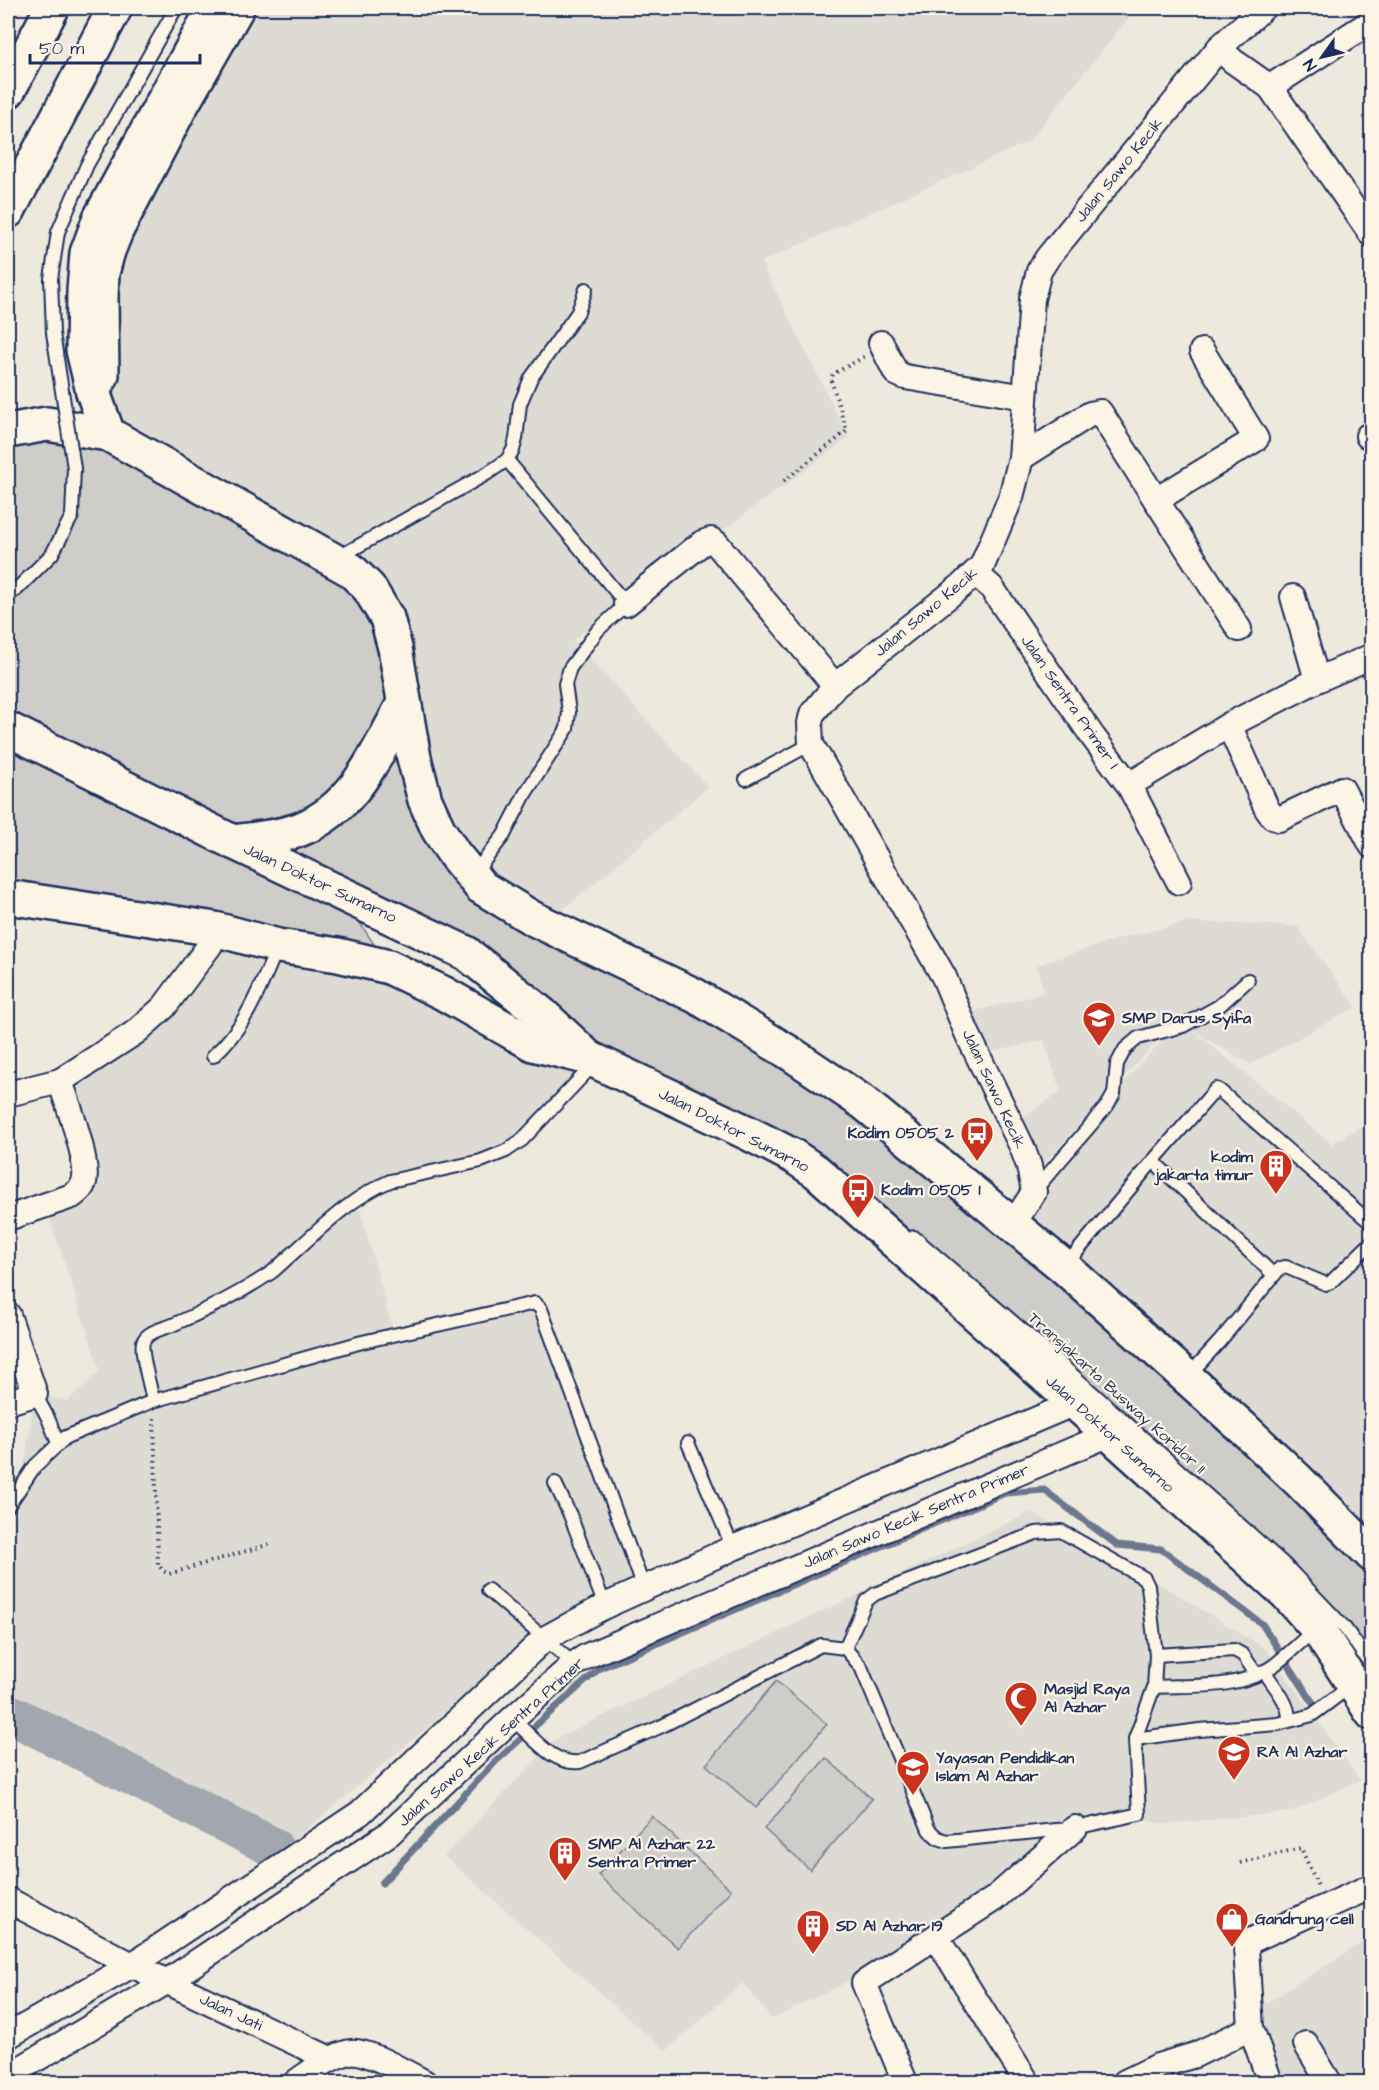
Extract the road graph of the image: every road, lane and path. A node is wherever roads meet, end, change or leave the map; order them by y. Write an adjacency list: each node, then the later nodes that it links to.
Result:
1 (52, 8): 10 (main road)
2 (115, 8): 12 (main road)
3 (176, 8): 27 (lane, bridge)
4 (214, 8): 17 (main road)
5 (237, 8): 17 (main road)
6 (1263, 8): 8 (street, Jalan Sawo Kecik)
7 (1371, 21): 9 (street)
8 (1219, 48): 9 (street); 18 (street, Jalan Sawo Kecik)
9 (1270, 87): 11 (street)
10 (8, 92)
11 (1363, 205): 13 (street)
12 (8, 212)
13 (1371, 235)
14 (586, 290): 22 (lane)
15 (881, 343): 18 (street); 23 (path)
16 (1202, 351): 24 (street)
17 (93, 392): 20 (main road)
18 (1025, 397): 21 (street, Jalan Sawo Kecik)
19 (8, 431): 20 (main road)
20 (108, 434): 25 (main road)
21 (1021, 458): 24 (street); 26 (street, Jalan Sawo Kecik)
22 (507, 460): 25 (lane); 29 (lane)
23 (784, 481)
24 (1156, 500): 30 (street)
25 (334, 560): 34 (main road)
26 (973, 576): 33 (street, Jalan Sawo Kecik); 39 (street, Jalan Sentra Primer I)
27 (8, 595)
28 (1293, 597): 32 (street)
29 (626, 604): 33 (street); 42 (lane)
30 (1239, 629)
31 (1371, 656): 32 (street, Jalan Sentra Primer I)
32 (1317, 680): 35 (street, Jalan Sentra Primer I)
33 (835, 686): 37 (street, Jalan Sawo Kecik)
34 (404, 703): 40 (main road); 42 (main road)
35 (1229, 725): 39 (street, Jalan Sentra Primer I); 41 (street)
36 (8, 729): 40 (main road, Jalan Doktor Sumarno)
37 (811, 744): 38 (lane); 54 (street, Jalan Sawo Kecik)
38 (746, 779)
39 (1129, 785): 43 (street)
40 (221, 835): 49 (main road, Jalan Doktor Sumarno)
41 (1371, 846)
42 (471, 877): 59 (main road)
43 (1179, 882)
44 (8, 897): 45 (main road)
45 (218, 929): 46 (main road); 50 (street)
46 (278, 946): 48 (lane); 49 (main road)
47 (1248, 980): 54 (lane)
48 (213, 1056)
49 (592, 1060): 53 (main road, Jalan Doktor Sumarno); 66 (lane)
50 (60, 1081): 51 (street); 56 (street)
51 (8, 1094)
52 (1153, 1161): 57 (lane); 61 (lane); 62 (lane)
53 (817, 1172): 55 (lane); 68 (main road, Jalan Doktor Sumarno)
54 (1034, 1192): 59 (street)
55 (860, 1193)
56 (8, 1218)
57 (1371, 1224)
58 (902, 1226): 86 (lane, Transjakarta Busway Koridor 11)
59 (1012, 1226): 61 (main road)
60 (1371, 1242): 62 (lane)
61 (1064, 1267): 64 (main road)
62 (1274, 1275): 64 (lane)
63 (8, 1315): 65 (street)
64 (1187, 1377): 76 (main road)
65 (35, 1394): 67 (street); 70 (lane)
66 (153, 1401): 70 (lane); 74 (path); 77 (lane)
67 (8, 1402)
68 (1076, 1403): 69 (main road, Jalan Doktor Sumarno); 75 (street)
69 (1110, 1434): 80 (main road, Jalan Doktor Sumarno); 84 (street, Jalan Sawo Kecik Sentra Primer)
70 (58, 1443): 73 (lane)
71 (688, 1443): 75 (lane)
72 (555, 1483): 79 (lane)
73 (8, 1506)
74 (270, 1544)
75 (733, 1548): 77 (street)
76 (1371, 1555)
77 (644, 1588): 79 (street)
78 (488, 1590): 81 (lane)
79 (605, 1606): 81 (street)
80 (1306, 1637): 85 (lane); 86 (main road, Jalan Doktor Sumarno)
81 (544, 1640): 84 (lane); 92 (street)
82 (845, 1648): 83 (lane); 89 (lane); 93 (lane)
83 (1156, 1655): 85 (lane); 87 (lane)
84 (574, 1664): 89 (street, Jalan Sawo Kecik Sentra Primer)
85 (1261, 1673): 87 (lane); 90 (lane)
86 (1354, 1683): 88 (main road, Jalan Doktor Sumarno); 90 (lane)
87 (1154, 1687): 91 (lane)
88 (1371, 1713)
89 (514, 1720): 94 (street, Jalan Sawo Kecik Sentra Primer)
90 (1289, 1720): 91 (lane)
91 (1135, 1739): 93 (lane)
92 (360, 1813): 94 (street); 100 (street)
93 (1074, 1828): 99 (street)
94 (390, 1833): 101 (street, Jalan Sawo Kecik Sentra Primer)
95 (1240, 1863): 98 (path)
96 (1371, 1886): 98 (street)
97 (8, 1900): 100 (street, Jalan Jati)
98 (1327, 1906): 102 (street)
99 (936, 1937): 109 (street); 110 (street)
100 (132, 1965): 101 (street, Jalan Jati); 103 (street)
101 (168, 1981): 105 (street, Jalan Jati); 106 (street, Jalan Sawo Kecik Sentra Primer)
102 (1251, 2028): 111 (street); 112 (street)
103 (8, 2036)
104 (1306, 2044): 113 (street)
105 (330, 2060): 107 (street); 108 (street)
106 (8, 2076)
107 (296, 2082)
108 (424, 2082)
109 (905, 2082)
110 (1027, 2082)
111 (1125, 2082)
112 (1270, 2082)
113 (1329, 2082)

